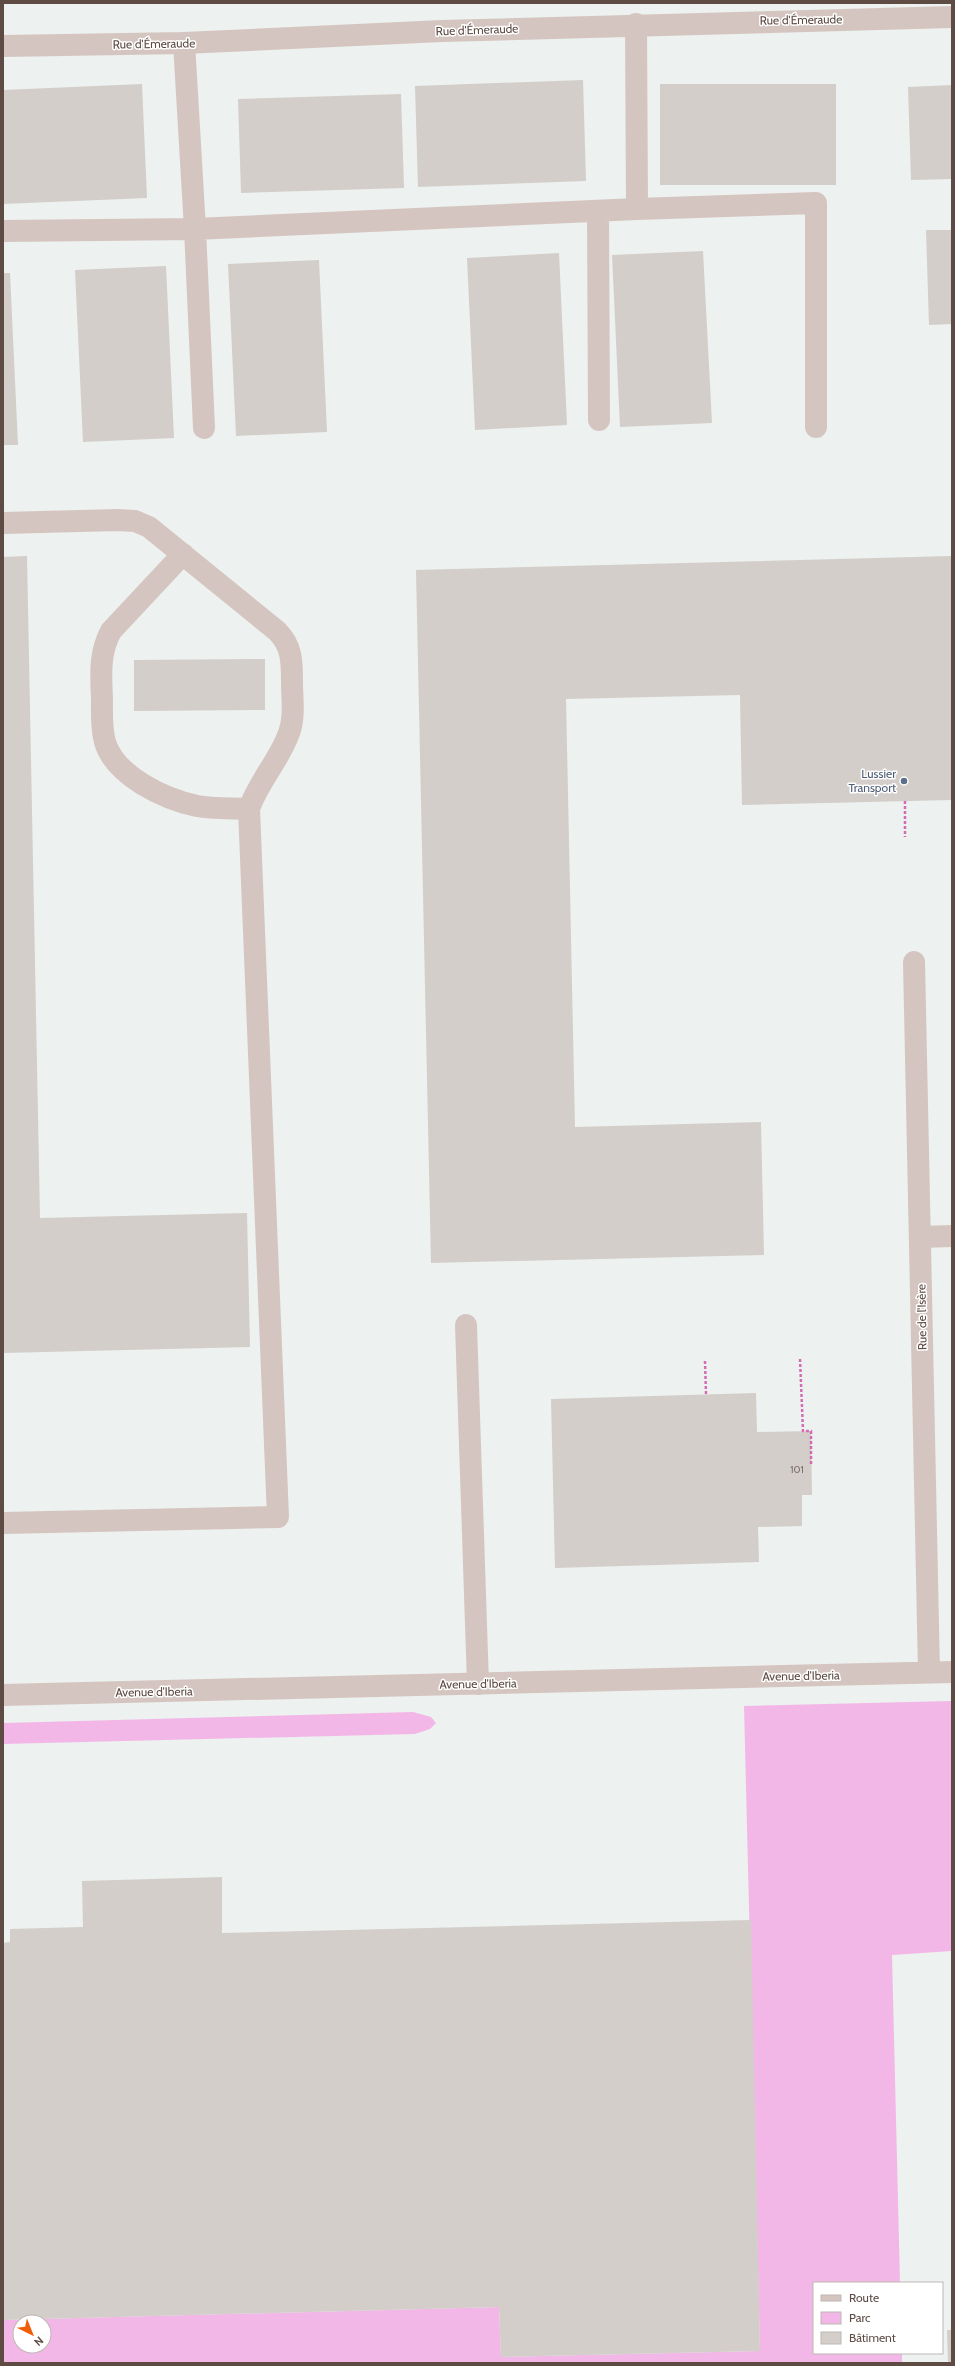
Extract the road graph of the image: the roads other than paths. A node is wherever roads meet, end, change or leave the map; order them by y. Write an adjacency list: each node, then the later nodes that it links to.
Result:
1 (952, 17): 2 (street, Rue d'Émeraude)
2 (636, 24): 3 (street, Rue d'Émeraude); 5 (street)
3 (184, 43): 4 (street, Rue d'Émeraude); 7 (street)
4 (3, 46)
5 (637, 209): 6 (street); 10 (street)
6 (598, 211): 7 (street); 9 (street)
7 (195, 229): 8 (street); 11 (street)
8 (3, 232)
9 (599, 420)
10 (816, 427)
11 (204, 428)
12 (3, 522): 13 (street)
13 (183, 554): 14 (street); 14 (street)
14 (248, 809): 19 (street)
15 (914, 962): 17 (street, Rue de l'Isère)
16 (952, 1236): 17 (street)
17 (920, 1237): 20 (street, Rue de l'Isère)
18 (466, 1325): 22 (street)
19 (3, 1523)
20 (928, 1672): 21 (street, Avenue d'Iberia); 22 (street, Avenue d'Iberia)
21 (952, 1672)
22 (478, 1684): 23 (street, Avenue d'Iberia)
23 (3, 1695)

